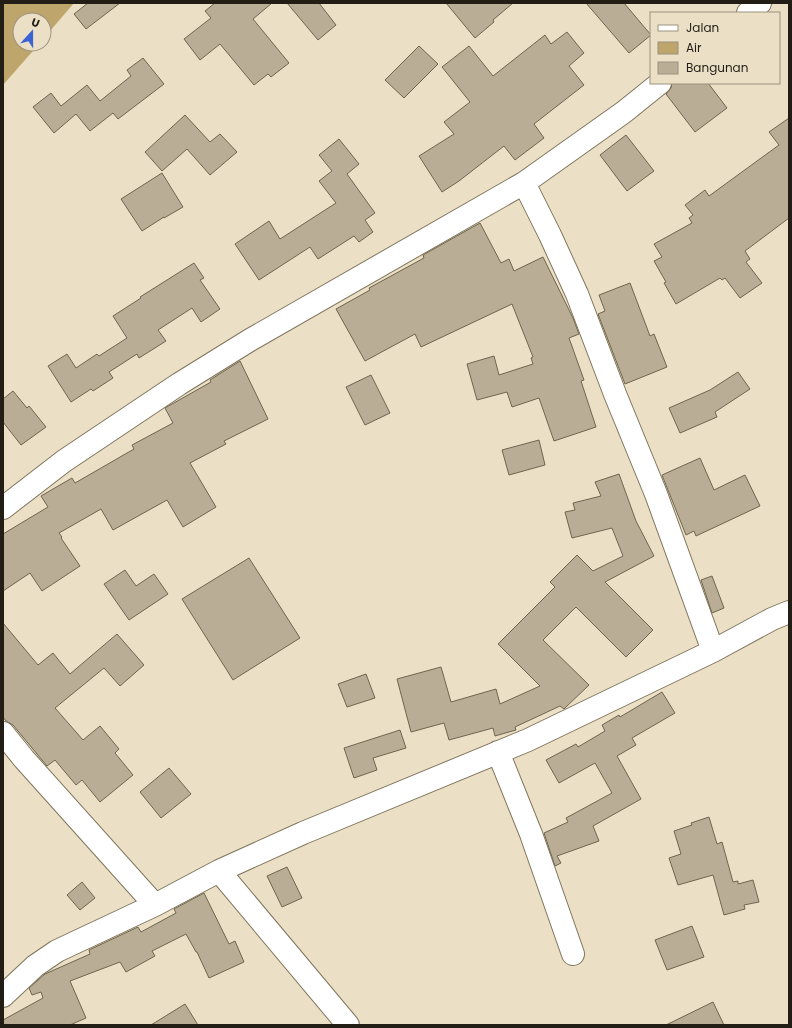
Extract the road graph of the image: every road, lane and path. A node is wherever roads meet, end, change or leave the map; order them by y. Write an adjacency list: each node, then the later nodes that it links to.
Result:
1 (760, 3): 2 (street)
2 (749, 12)
3 (659, 84): 4 (street)
4 (524, 183): 5 (street); 7 (street)
5 (3, 508)
6 (789, 612): 7 (street)
7 (713, 651): 9 (street)
8 (3, 733): 11 (street)
9 (498, 752): 10 (street); 12 (street)
10 (219, 872): 11 (street); 14 (street)
11 (155, 905): 13 (street)
12 (573, 954)
13 (3, 996)
14 (348, 1025)

